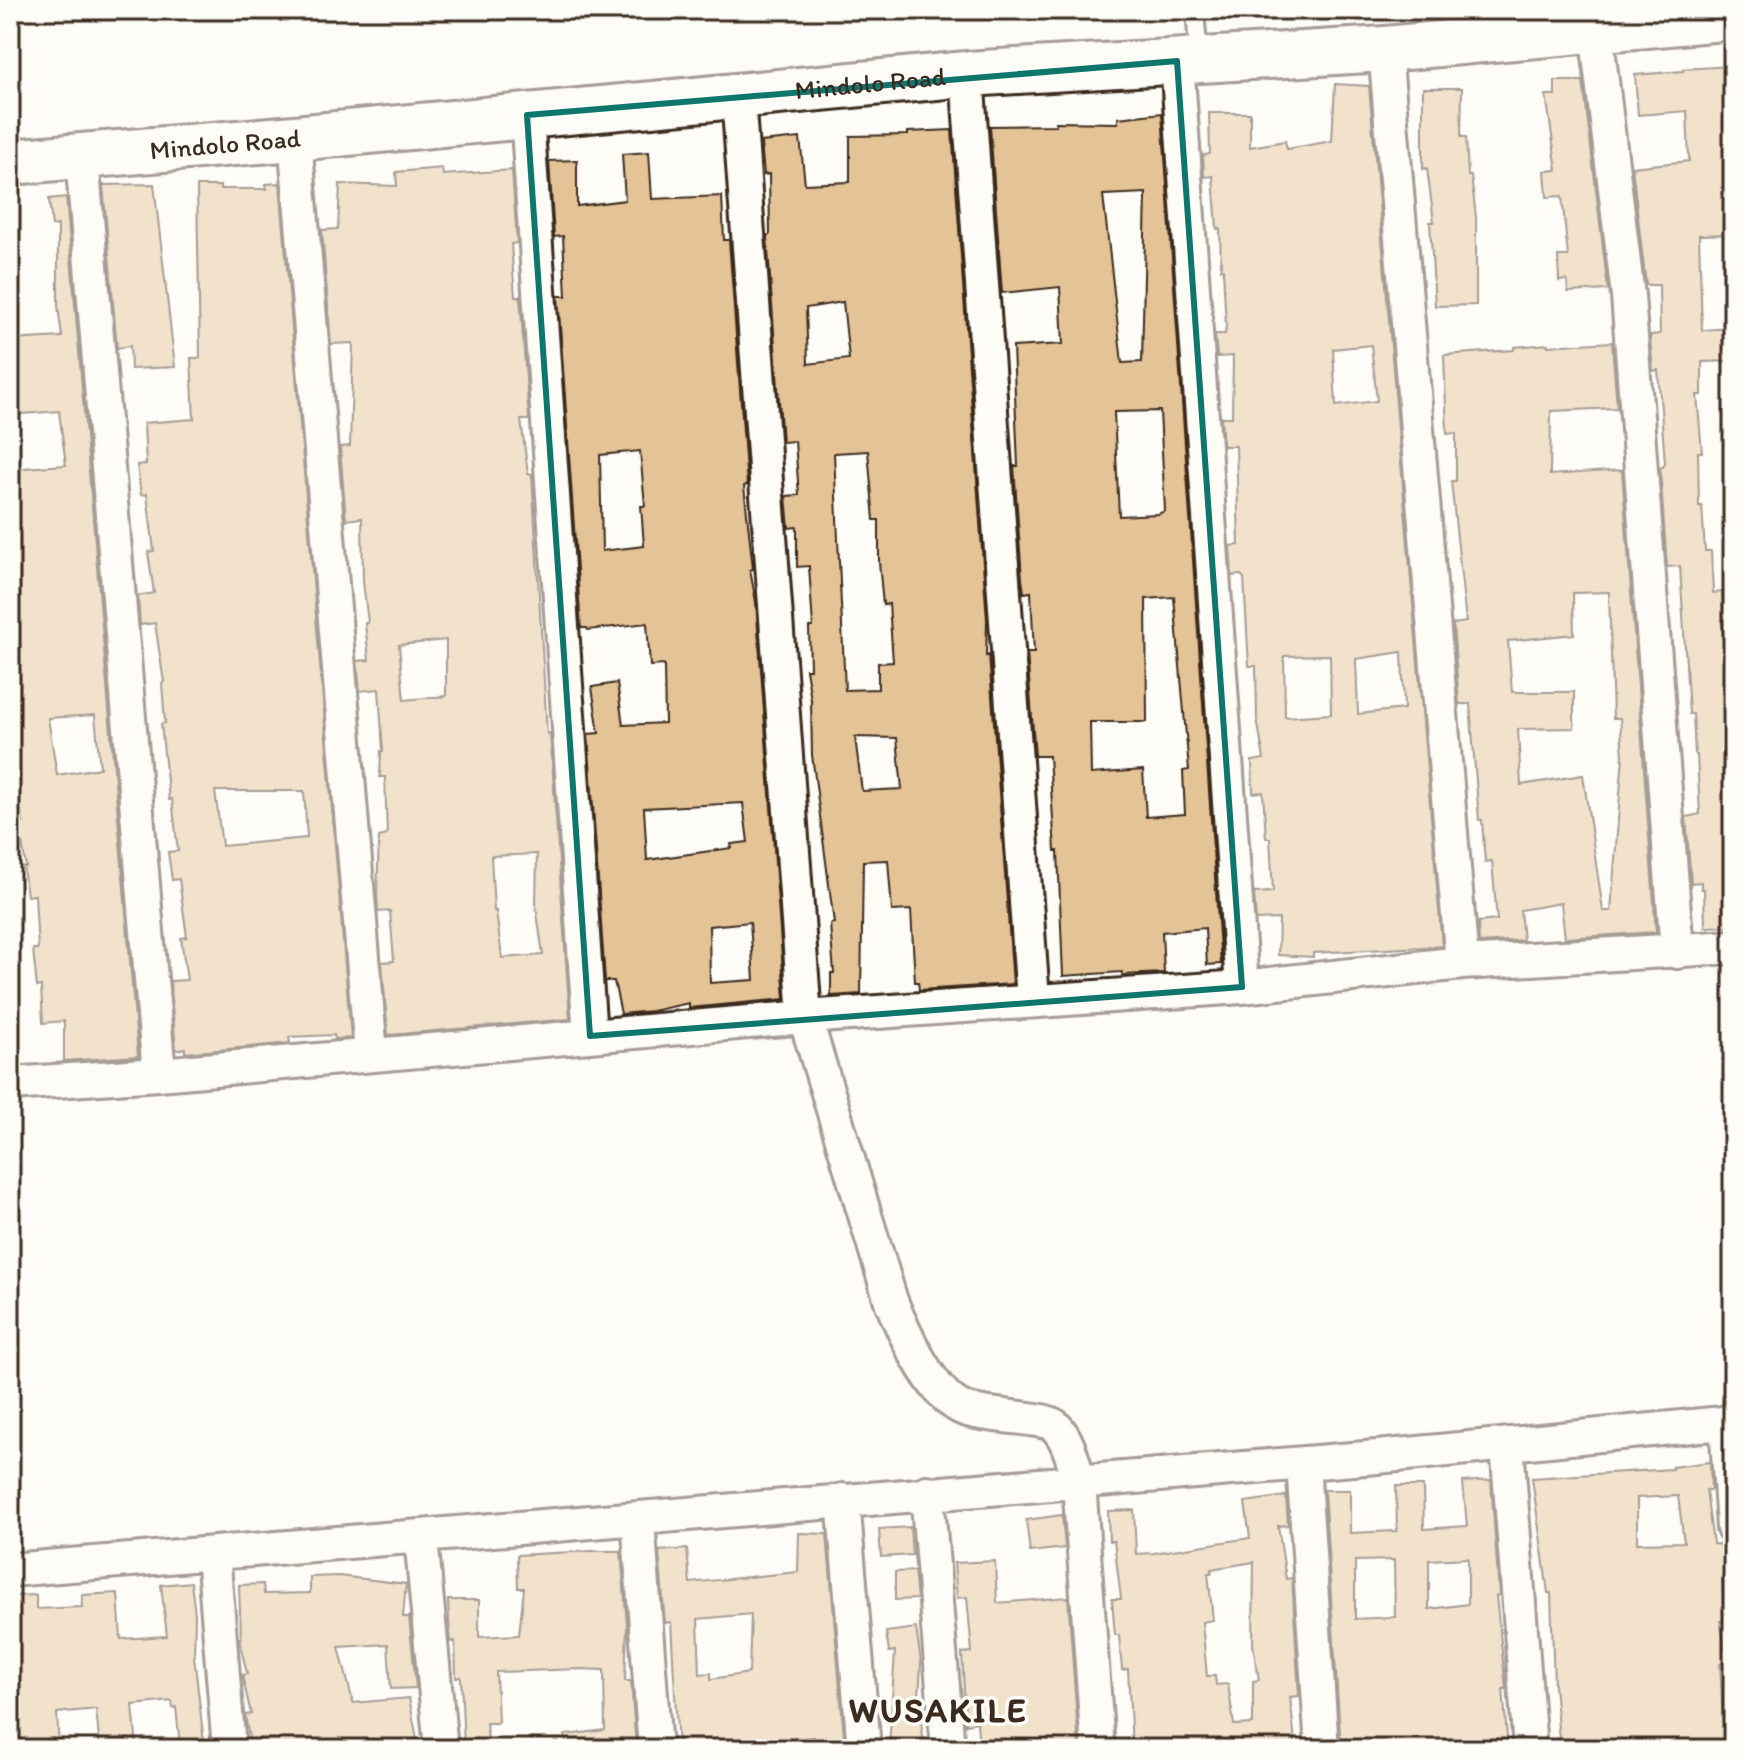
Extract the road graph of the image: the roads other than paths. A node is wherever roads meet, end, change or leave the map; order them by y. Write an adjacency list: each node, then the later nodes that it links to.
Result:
1 (1195, 10): 5 (lane)
2 (1733, 17): 3 (street, Mindolo Road)
3 (1596, 31): 4 (street, Mindolo Road); 13 (street)
4 (1385, 49): 5 (street, Mindolo Road); 14 (street)
5 (1188, 61): 6 (street, Mindolo Road); 15 (street)
6 (967, 74): 7 (street, Mindolo Road); 16 (street)
7 (738, 96): 8 (street, Mindolo Road); 17 (street)
8 (527, 115): 9 (street, Mindolo Road); 18 (street)
9 (295, 138): 10 (street, Mindolo Road); 19 (street)
10 (82, 158): 11 (street, Mindolo Road); 20 (street)
11 (10, 162)
12 (1733, 947): 13 (street)
13 (1677, 952): 14 (street)
14 (1462, 963): 15 (street)
15 (1242, 987): 16 (street)
16 (1033, 1000): 17 (street)
17 (805, 1017): 18 (street); 25 (street)
18 (590, 1036): 19 (street)
19 (371, 1054): 20 (street)
20 (159, 1074): 21 (street)
21 (10, 1084)
22 (1729, 1422): 23 (street); 29 (street)
23 (1507, 1445): 24 (street); 40 (street)
24 (1303, 1463): 25 (street); 39 (street)
25 (1079, 1482): 26 (street); 38 (street)
26 (927, 1492): 27 (street); 37 (street)
27 (843, 1500): 28 (street); 36 (street)
28 (638, 1519): 30 (street); 35 (street)
29 (1733, 1528)
30 (421, 1538): 31 (street); 34 (street)
31 (213, 1553): 32 (street); 33 (street)
32 (10, 1570)
33 (229, 1749)
34 (441, 1749)
35 (655, 1749)
36 (864, 1749)
37 (948, 1749)
38 (1098, 1749)
39 (1322, 1749)
40 (1530, 1749)

